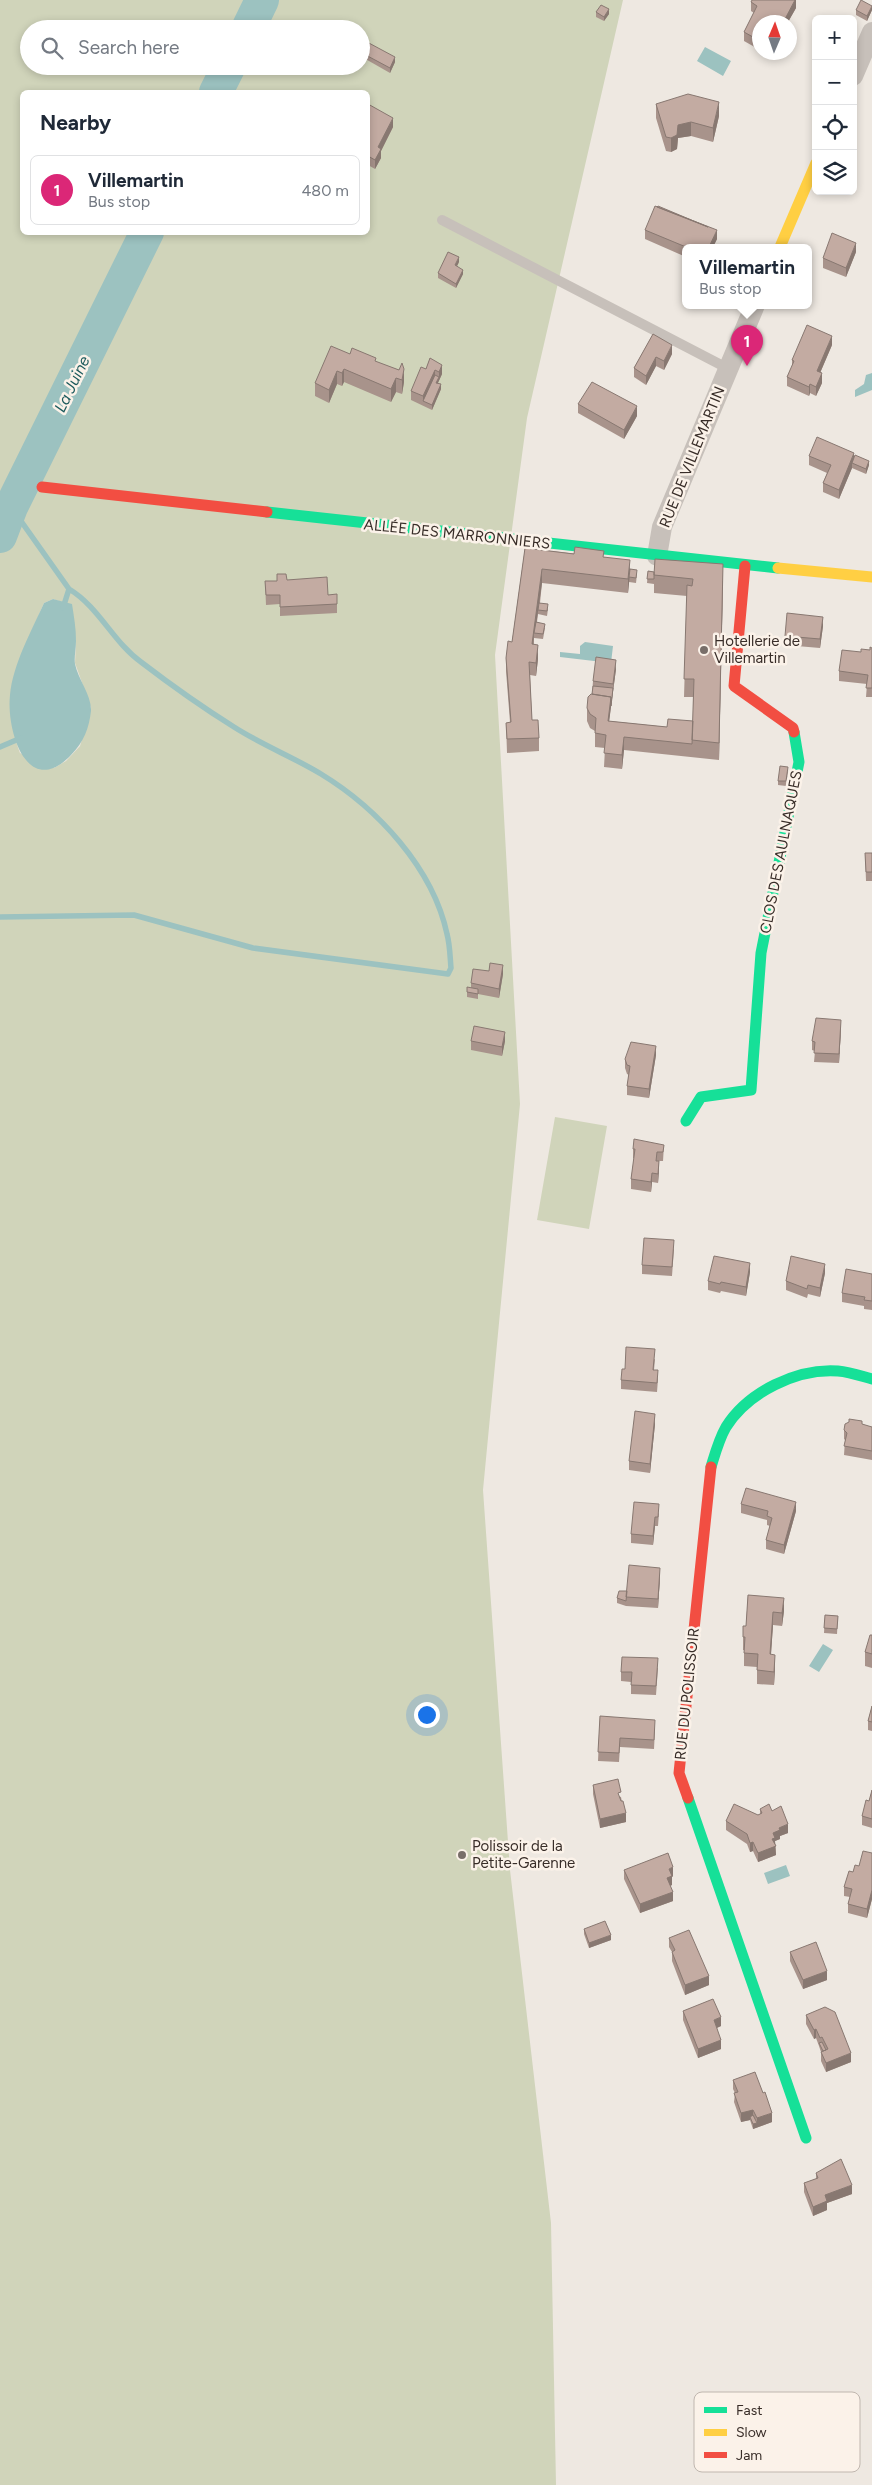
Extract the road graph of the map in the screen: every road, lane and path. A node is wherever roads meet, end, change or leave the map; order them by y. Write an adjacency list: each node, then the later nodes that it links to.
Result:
1 (872, 32): 2 (street)
2 (861, 70)
3 (812, 172): 5 (street)
4 (442, 220): 7 (lane)
5 (781, 244)
6 (753, 309): 7 (street, RUE DE VILLEMARTIN)
7 (727, 368): 9 (street, RUE DE VILLEMARTIN)
8 (42, 487): 9 (street, ALLÉE DES MARRONNIERS)
9 (657, 556): 10 (street, ALLÉE DES MARRONNIERS)
10 (745, 566): 11 (street, ALLÉE DES MARRONNIERS); 12 (street, CLOS DES AULNAQUES)
11 (872, 577)
12 (686, 1121)
13 (872, 1379): 14 (street, RUE DU POLISSOIR)
14 (806, 2138)

